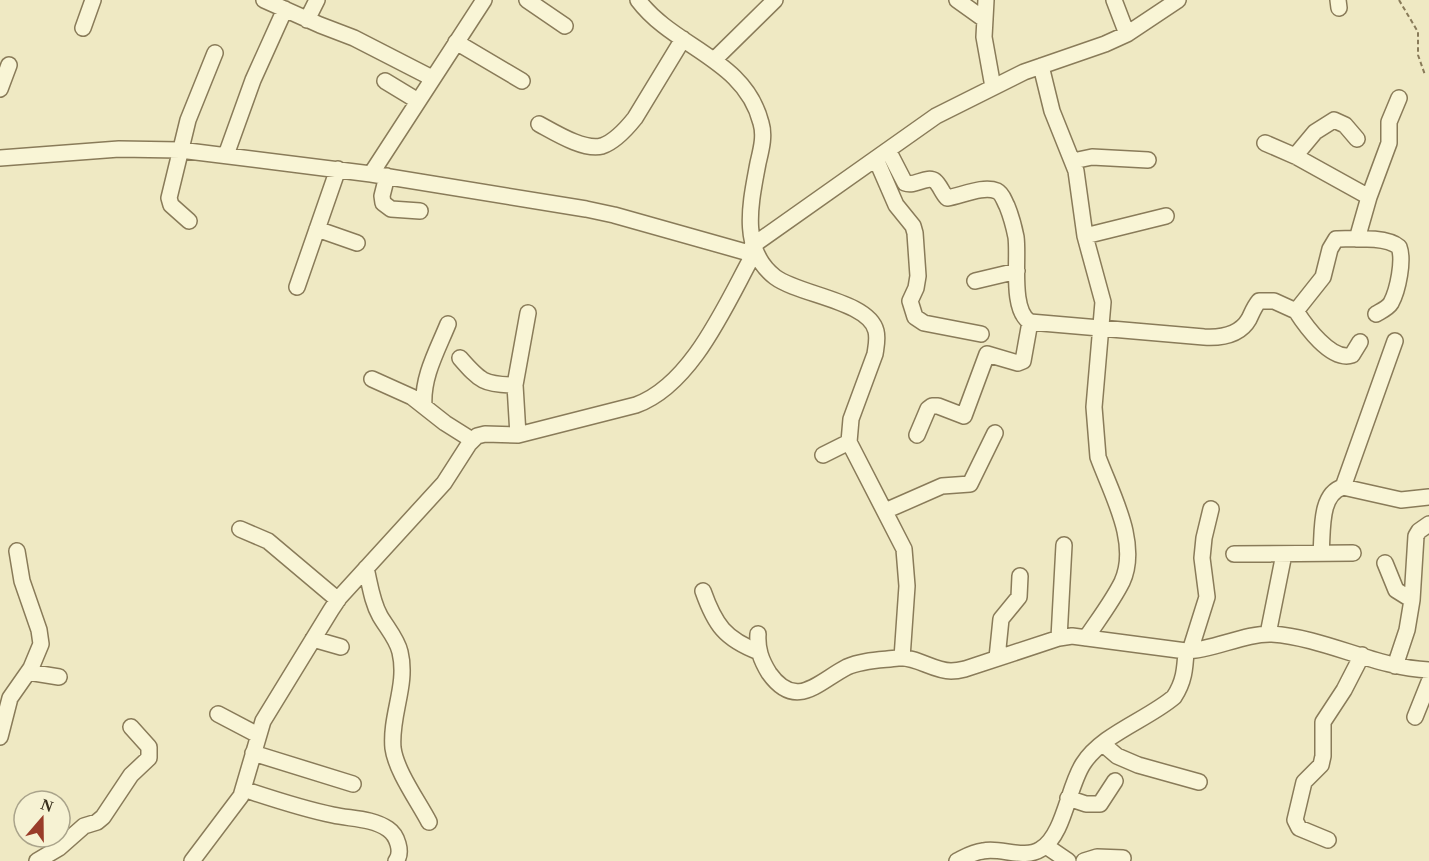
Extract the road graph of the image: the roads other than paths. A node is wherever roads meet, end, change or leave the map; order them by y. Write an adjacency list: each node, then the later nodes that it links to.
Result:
1 (93, 0): 16 (street)
2 (264, 0): 12 (street)
3 (317, 0): 13 (street)
4 (527, 0): 15 (street)
5 (638, 0): 18 (street)
6 (775, 0): 21 (street)
7 (957, 0): 14 (street)
8 (986, 0): 14 (street)
9 (1114, 0): 17 (street)
10 (1179, 0): 17 (street)
11 (479, 2): 19 (street)
12 (285, 9): 13 (street); 35 (street)
13 (308, 20): 24 (street)
14 (984, 20): 27 (street)
15 (565, 26)
16 (83, 28)
17 (1127, 34): 23 (street)
18 (683, 39): 21 (street); 31 (street)
19 (456, 42): 24 (street); 26 (street)
20 (215, 53): 34 (street)
21 (715, 59): 52 (street)
22 (9, 65): 28 (street)
23 (1041, 66): 27 (street); 39 (street)
24 (432, 78): 30 (street)
25 (385, 81): 30 (street)
26 (522, 81)
27 (993, 87): 36 (street)
28 (0, 89)
29 (1399, 98): 44 (street)
30 (418, 101): 42 (street)
31 (538, 124)
32 (1357, 139): 37 (street)
33 (1265, 143): 37 (street)
34 (180, 150): 35 (street); 38 (street); 47 (street)
35 (226, 154): 41 (street)
36 (882, 154): 52 (street); 53 (street); 62 (street)
37 (1295, 156): 44 (street)
38 (0, 158)
39 (1073, 160): 40 (street); 49 (street)
40 (1148, 160)
41 (338, 169): 42 (street); 48 (street)
42 (371, 174): 43 (street)
43 (387, 176): 45 (street); 52 (street)
44 (1369, 197): 50 (street)
45 (420, 211)
46 (1166, 216): 49 (street)
47 (189, 221)
48 (317, 229): 51 (street); 55 (street)
49 (1085, 236): 61 (street)
50 (1357, 239): 56 (street); 58 (street)
51 (357, 243)
52 (754, 252): 70 (street); 73 (street)
53 (1017, 271): 54 (street); 59 (street)
54 (975, 281)
55 (297, 287)
56 (1296, 311): 61 (street); 64 (street)
57 (528, 313): 67 (street)
58 (1376, 314)
59 (1030, 322): 61 (street); 71 (street)
60 (448, 324): 68 (street)
61 (1101, 328): 96 (street)
62 (981, 334)
63 (1395, 341): 75 (street)
64 (1360, 342)
65 (460, 358): 67 (street)
66 (372, 379): 68 (street)
67 (514, 385): 70 (street)
68 (424, 406): 72 (street)
69 (996, 433): 78 (street)
70 (518, 435): 72 (street)
71 (917, 435)
72 (472, 440): 88 (street)
73 (849, 442): 74 (street); 78 (street)
74 (823, 455)
75 (1343, 487): 76 (street); 83 (street)
76 (1429, 497)
77 (1211, 509): 99 (street)
78 (885, 511): 102 (street)
79 (1429, 524): 92 (street)
80 (240, 529): 91 (street)
81 (1064, 545): 95 (street)
82 (17, 551): 106 (street)
83 (1321, 553): 84 (street); 86 (street)
84 (1353, 553)
85 (1234, 554): 86 (street)
86 (1284, 554): 94 (street)
87 (1385, 563): 92 (street)
88 (366, 568): 91 (street); 121 (street)
89 (1020, 576): 103 (street)
90 (703, 591): 100 (street)
91 (338, 600): 97 (street)
92 (1412, 600): 104 (street)
93 (758, 634): 100 (street)
94 (1268, 634): 99 (street); 101 (street)
95 (1059, 638): 96 (street); 103 (street)
96 (1086, 638): 99 (street)
97 (313, 639): 98 (street); 112 (street)
98 (341, 648)
99 (1188, 651): 114 (street)
100 (759, 652): 102 (street)
101 (1362, 655): 104 (street); 122 (street)
102 (902, 658): 103 (street)
103 (997, 658)
104 (1395, 666): 105 (street)
105 (1429, 670)
106 (28, 672): 107 (street); 113 (street)
107 (59, 676)
108 (1429, 682): 110 (street)
109 (218, 714): 112 (street)
110 (1415, 717)
111 (131, 727): 125 (street)
112 (258, 735): 115 (street)
113 (0, 737)
114 (1103, 744): 117 (street); 120 (street)
115 (253, 753): 118 (street); 119 (street)
116 (1115, 781): 120 (street)
117 (1199, 782)
118 (352, 784)
119 (243, 789): 126 (street); 127 (street)
120 (1068, 798): 123 (street)
121 (429, 822)
122 (1328, 840)
123 (1037, 853): 128 (street); 129 (street)
124 (1124, 858): 130 (street)
125 (37, 861)
126 (192, 861)
127 (396, 861)
128 (957, 861)
129 (1068, 861)
130 (1084, 861)

